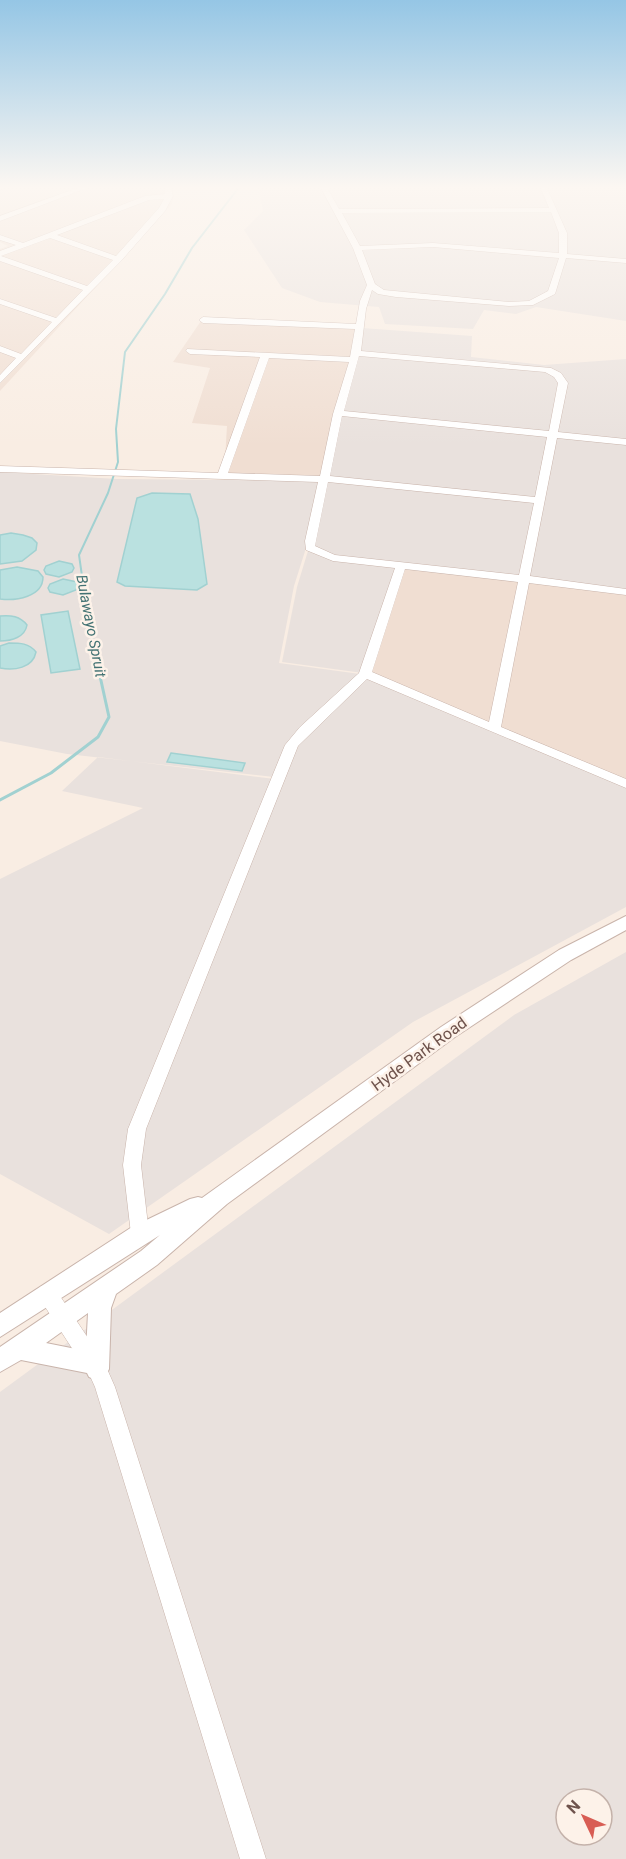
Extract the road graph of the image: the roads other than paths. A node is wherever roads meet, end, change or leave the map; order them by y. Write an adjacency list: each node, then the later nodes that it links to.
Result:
1 (42, 273): 6 (street)
2 (104, 273): 6 (street)
3 (366, 273): 5 (street)
4 (558, 273): 5 (street)
5 (371, 285): 10 (street)
6 (88, 289): 9 (street)
7 (0, 301): 9 (street)
8 (202, 320): 10 (street)
9 (56, 321): 14 (street)
10 (359, 327): 15 (street)
11 (0, 349): 14 (street)
12 (190, 351): 13 (street)
13 (265, 356): 15 (street); 21 (street)
14 (21, 357): 16 (street)
15 (355, 357): 17 (street); 18 (street)
16 (0, 380)
17 (339, 413): 18 (street); 22 (street)
18 (553, 436): 19 (street); 23 (street)
19 (626, 442)
20 (0, 470): 21 (street)
21 (222, 477): 22 (street)
22 (326, 479): 23 (street); 24 (street)
23 (540, 501): 25 (street)
24 (401, 566): 25 (street); 27 (street)
25 (525, 579): 26 (street); 28 (street)
26 (626, 592)
27 (365, 674): 28 (street); 32 (street)
28 (494, 729): 29 (street)
29 (626, 784)
30 (626, 922): 31 (street, Hyde Park Road)
31 (219, 1197): 32 (street, Hyde Park Road); 33 (street, Hyde Park Road)
32 (140, 1234): 34 (street, Hyde Park Road)
33 (107, 1286): 35 (street, Hyde Park Road); 38 (street)
34 (47, 1293): 35 (street); 36 (street, Hyde Park Road)
35 (62, 1317): 37 (street, Hyde Park Road); 38 (street)
36 (0, 1326)
37 (9, 1354): 38 (street)
38 (95, 1366): 39 (street)
39 (253, 1859)

